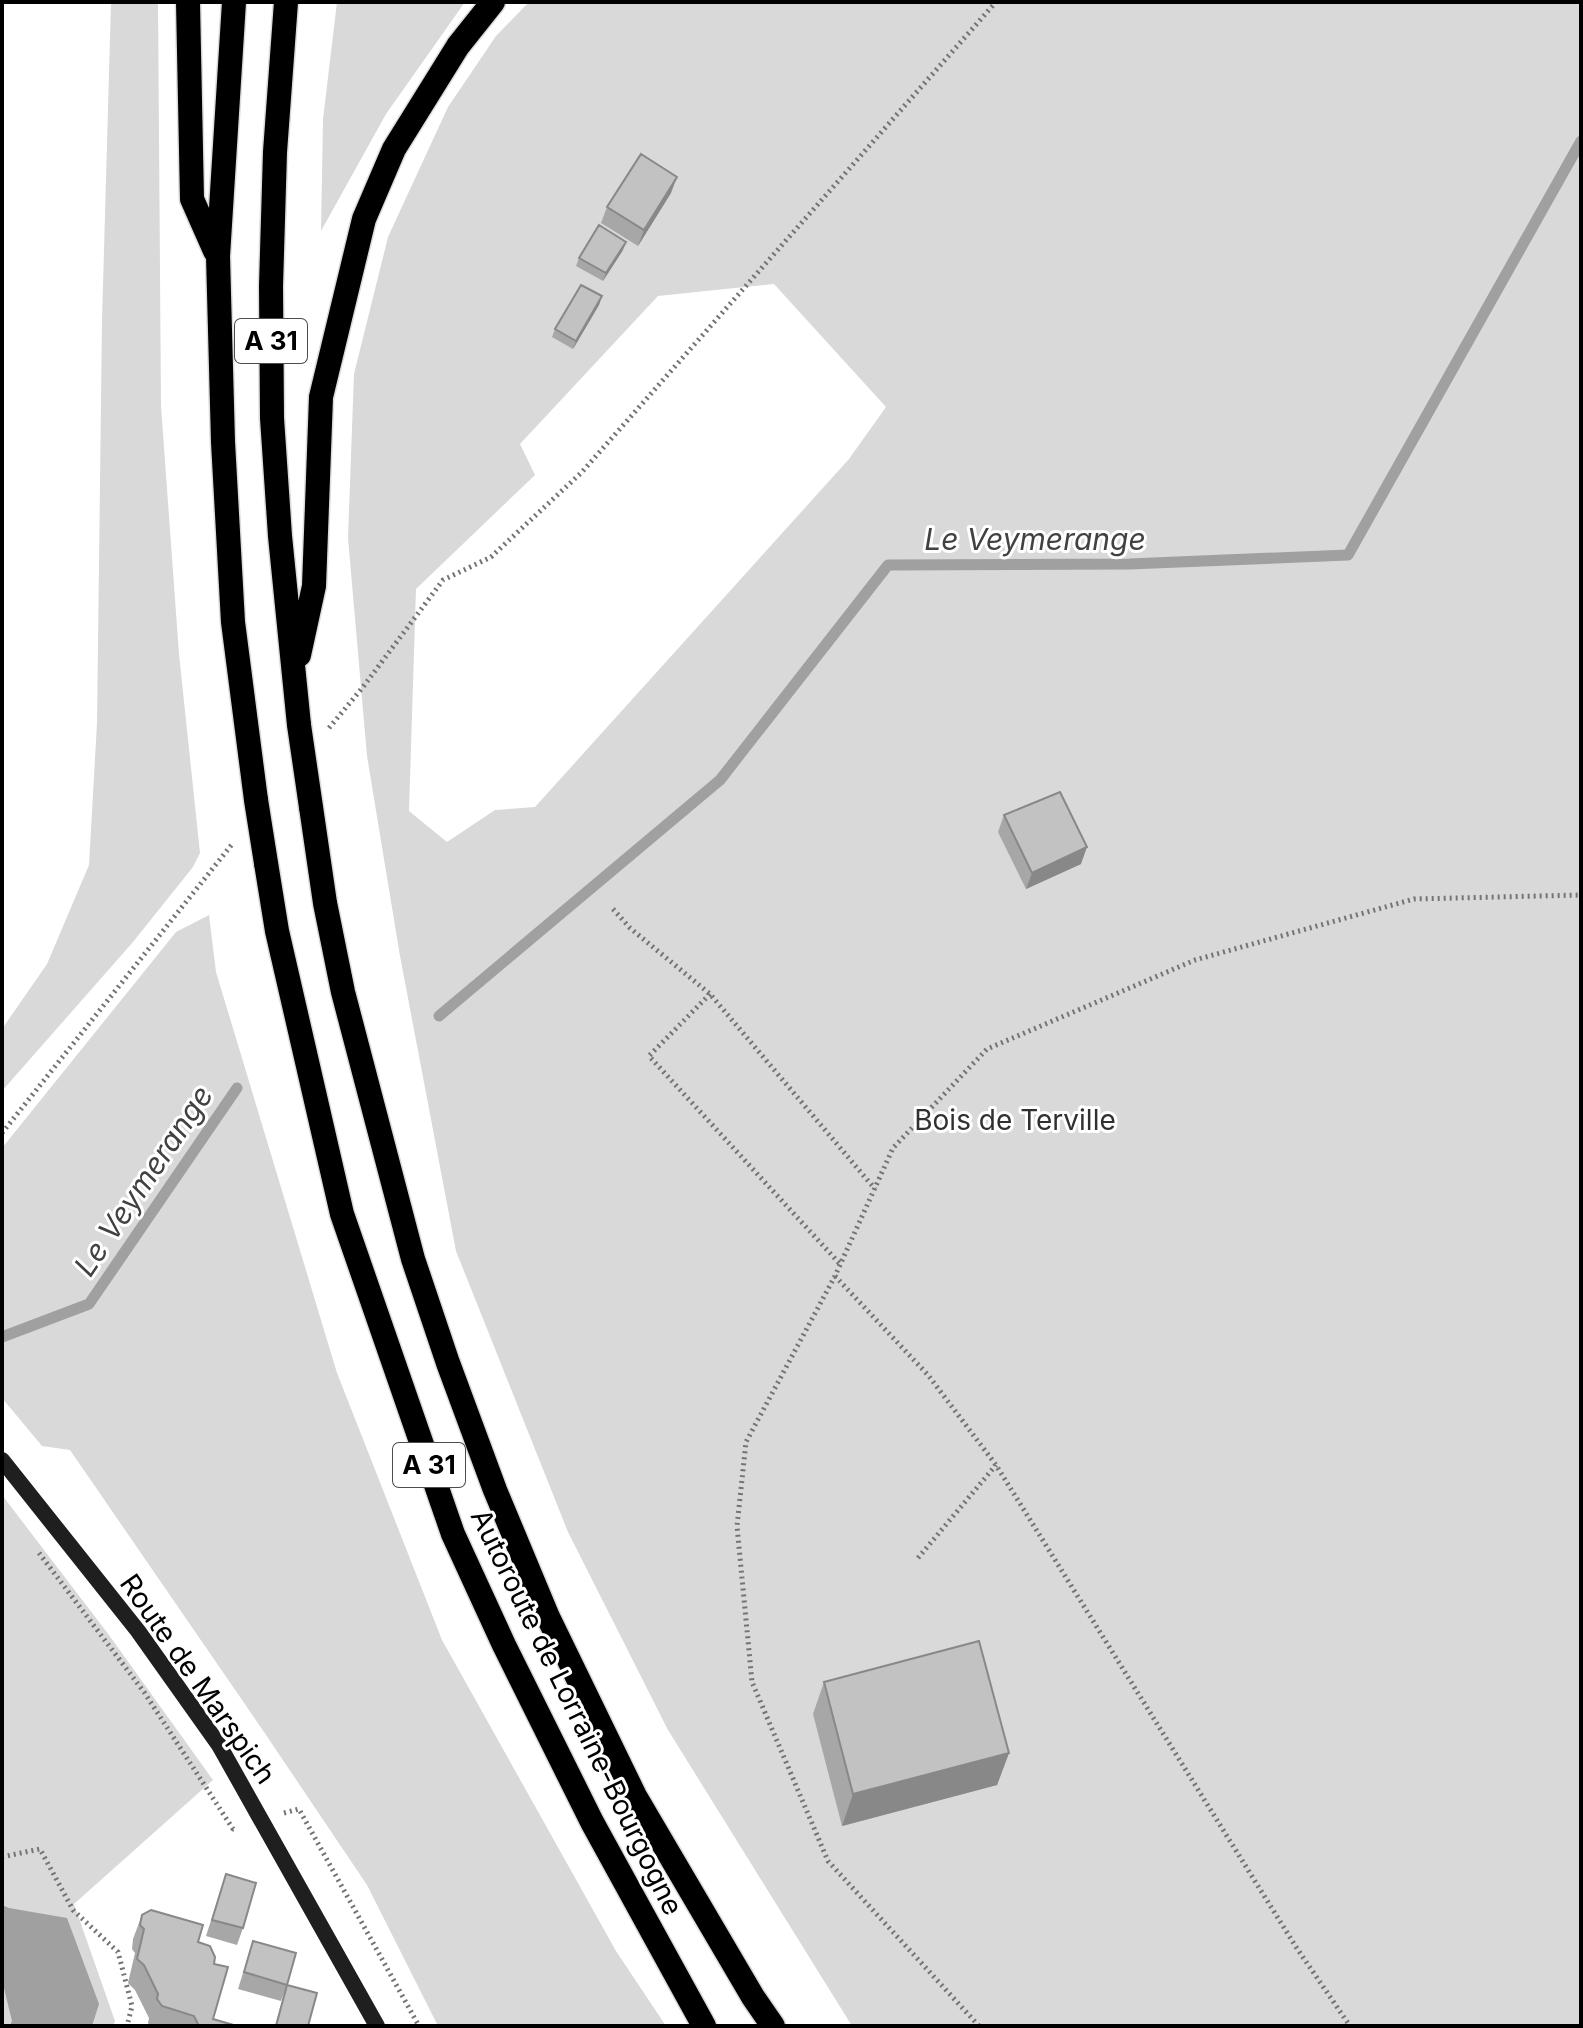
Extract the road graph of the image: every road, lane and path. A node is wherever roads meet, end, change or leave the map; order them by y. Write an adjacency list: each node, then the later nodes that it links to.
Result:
1 (188, 2): 6 (highway)
2 (234, 2): 6 (highway, Autoroute de Lorraine-Bourgogne / A 31)
3 (286, 2): 7 (highway, Autoroute de Lorraine-Bourgogne / A 31)
4 (493, 2): 7 (highway)
5 (996, 2): 8 (path)
6 (218, 256): 26 (highway, Autoroute de Lorraine-Bourgogne / A 31, bridge)
7 (293, 681): 27 (highway, Autoroute de Lorraine-Bourgogne / A 31, bridge)
8 (363, 687)
9 (202, 881): 13 (path)
10 (1581, 895): 14 (path)
11 (613, 909): 12 (path)
12 (710, 994): 14 (path); 15 (path)
13 (2, 1133)
14 (875, 1189): 15 (path)
15 (840, 1264): 16 (path)
16 (835, 1276): 18 (path); 28 (path)
17 (2, 1460): 21 (main road, Route de Marspich)
18 (996, 1465): 20 (path); 29 (path)
19 (32, 1544): 21 (path)
20 (918, 1558)
21 (263, 1820): 24 (main road, Route de Marspich); 25 (path)
22 (2, 1857): 23 (path)
23 (127, 2026)
24 (377, 2026)
25 (419, 2026)
26 (704, 2026)
27 (773, 2026)
28 (979, 2026)
29 (1350, 2026)

